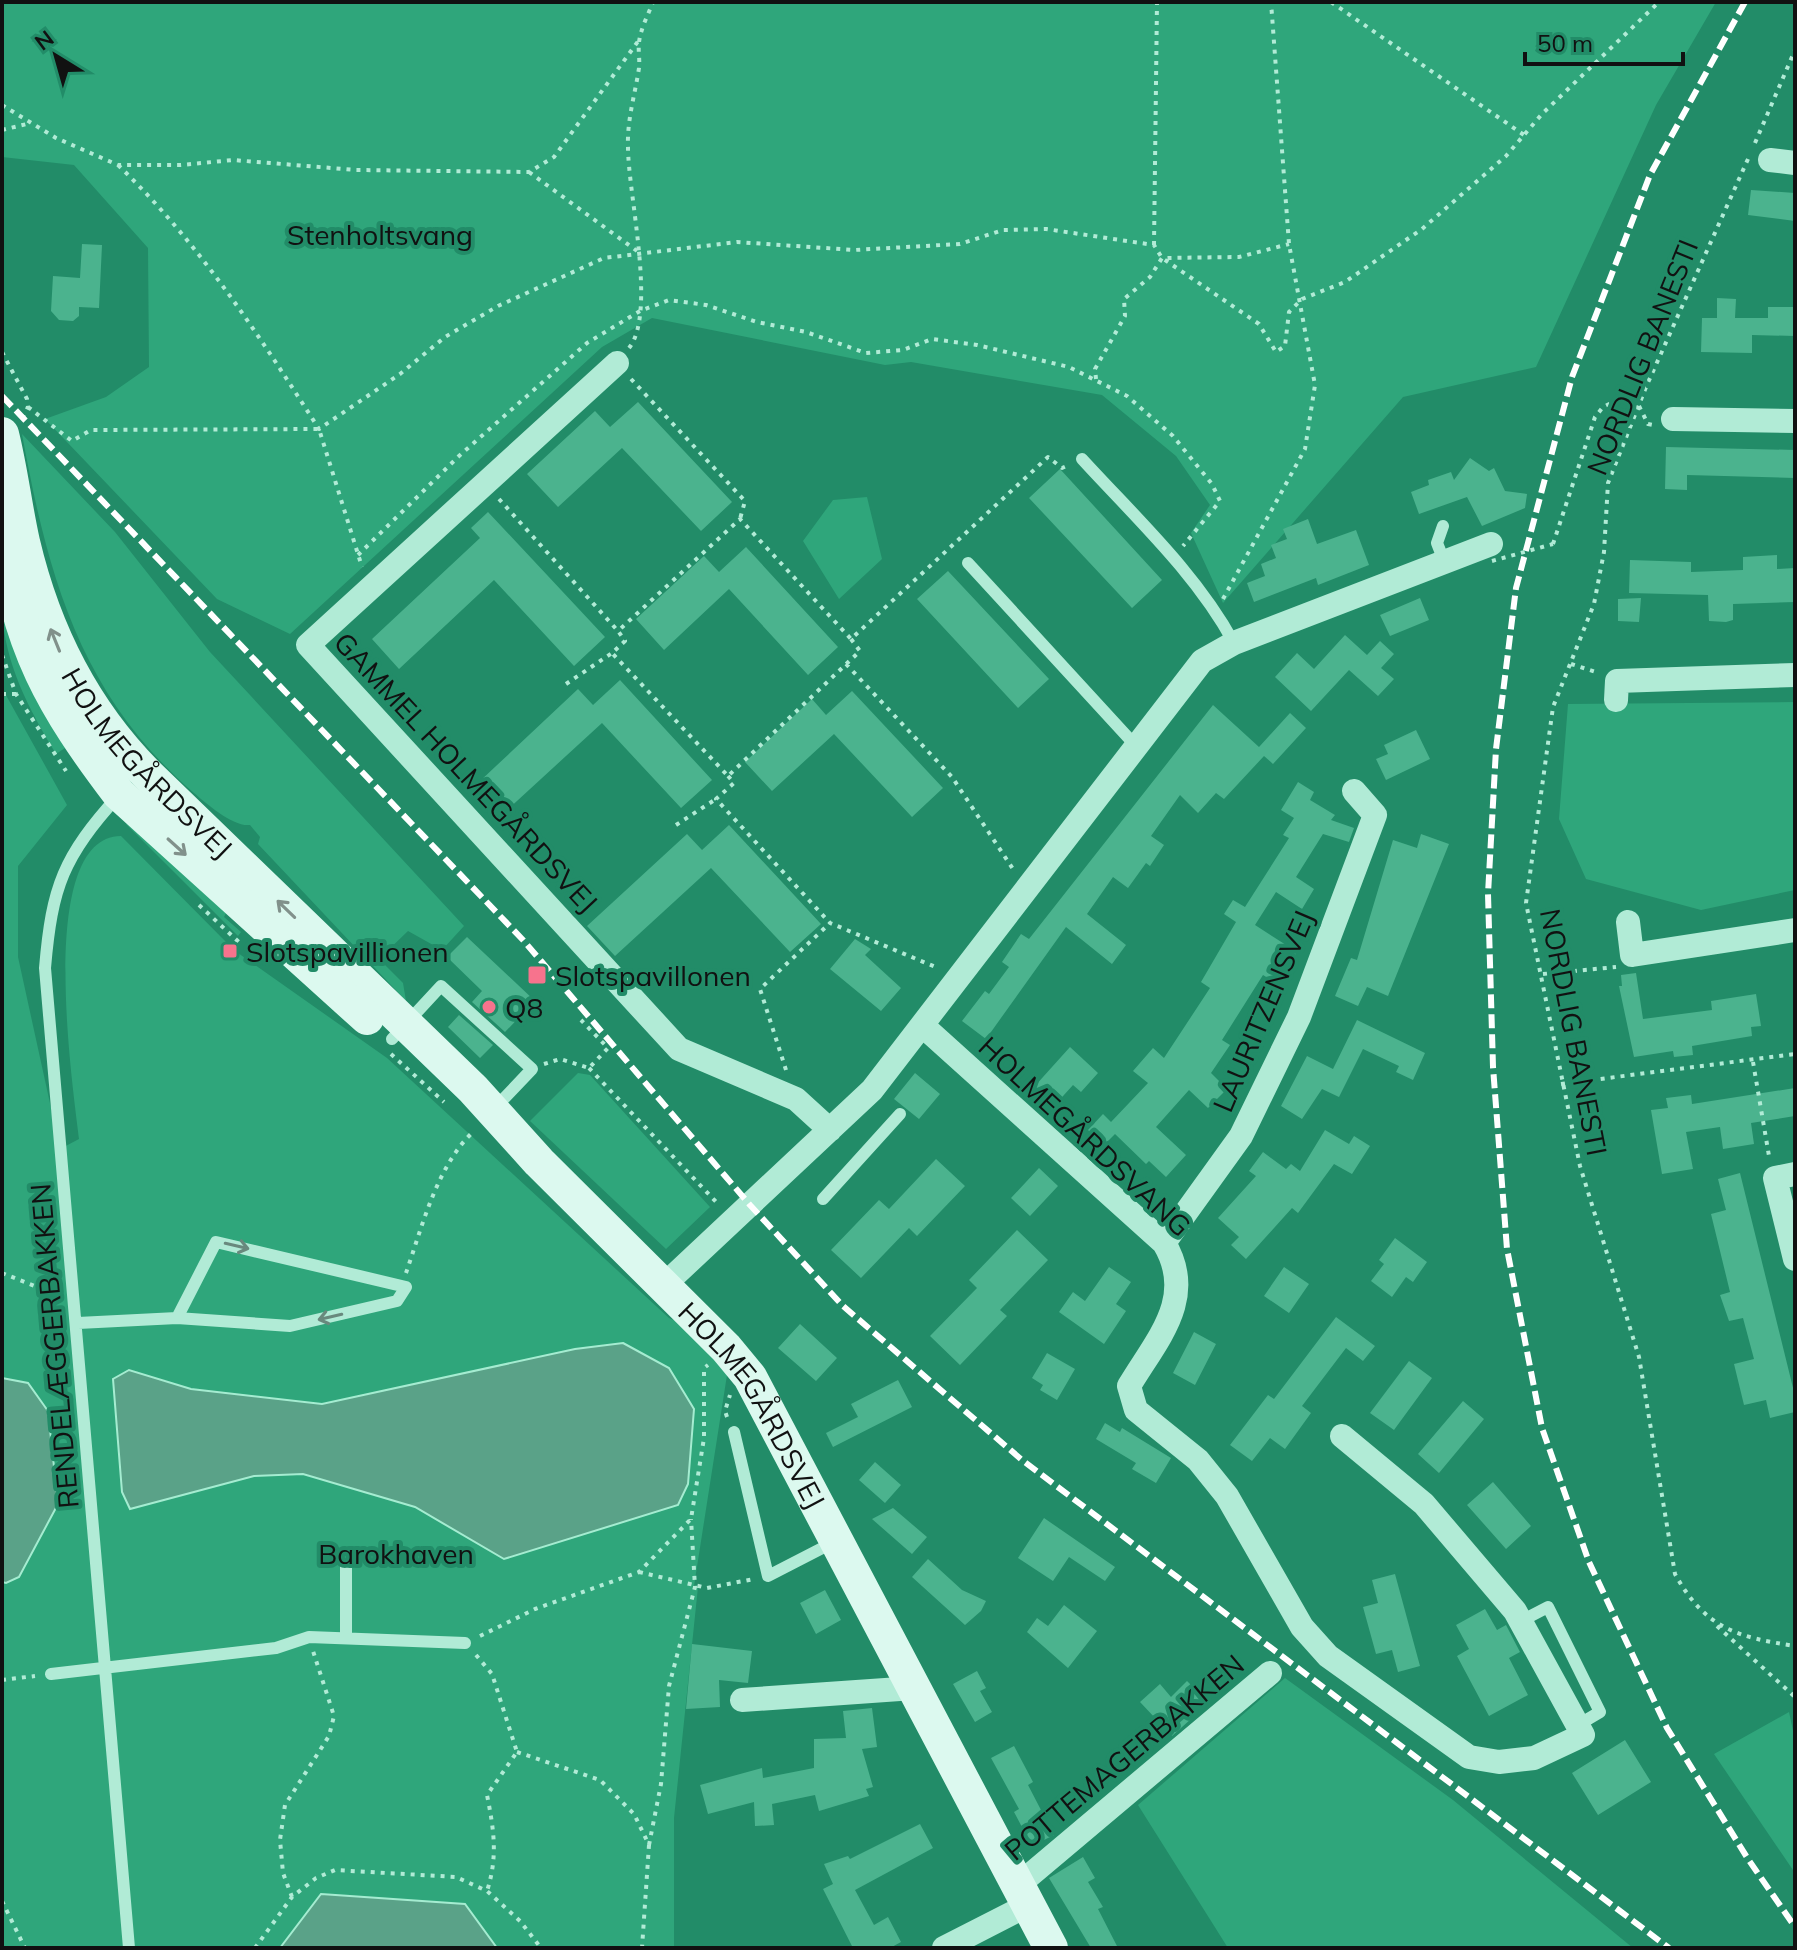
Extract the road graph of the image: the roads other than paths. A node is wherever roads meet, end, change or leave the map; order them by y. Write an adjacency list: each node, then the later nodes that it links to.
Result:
1 (1770, 160): 2 (street)
2 (1795, 163)
3 (617, 363): 26 (street, GAMMEL HOLMEGÅRDSVEJ)
4 (1673, 419): 5 (street)
5 (1795, 421)
6 (2, 434): 13 (street, HOLMEGÅRDSVEJ)
7 (1082, 459): 14 (lane)
8 (1443, 526): 11 (lane)
9 (2, 529): 13 (street, HOLMEGÅRDSVEJ)
10 (1492, 552): 11 (street)
11 (1444, 561): 14 (street)
12 (968, 563): 17 (lane)
13 (16, 590): 18 (street, HOLMEGÅRDSVEJ)
14 (1234, 643): 17 (street)
15 (1795, 675): 16 (street)
16 (1616, 690)
17 (1135, 745): 22 (street)
18 (132, 784): 23 (street, HOLMEGÅRDSVEJ); 33 (lane, RENDELÆGGERBAKKEN)
19 (1354, 791): 29 (street, LAURITZENSVEJ)
20 (1628, 922): 21 (street)
21 (1795, 930)
22 (923, 1026): 26 (street); 29 (street, HOLMEGÅRDSVANG)
23 (399, 1032): 25 (street, HOLMEGÅRDSVEJ); 25 (lane)
24 (900, 1114): 28 (lane)
25 (484, 1121): 31 (street, HOLMEGÅRDSVEJ)
26 (830, 1130): 31 (street)
27 (1795, 1174): 30 (street)
28 (823, 1199)
29 (1164, 1243): 35 (street, HOLMEGÅRDSVANG)
30 (1795, 1259)
31 (663, 1286): 36 (street, HOLMEGÅRDSVEJ)
32 (177, 1318): 32 (lane, one-way to 32); 33 (lane)
33 (78, 1323): 40 (lane, RENDELÆGGERBAKKEN)
34 (734, 1432): 36 (lane)
35 (1342, 1436)
36 (838, 1540): 43 (street, HOLMEGÅRDSVEJ)
37 (346, 1566): 38 (lane)
38 (346, 1637): 39 (lane); 40 (lane)
39 (465, 1643)
40 (103, 1666): 42 (lane); 46 (lane, RENDELÆGGERBAKKEN)
41 (1270, 1673): 45 (street, POTTEMAGERBAKKEN)
42 (51, 1674)
43 (914, 1688): 44 (street); 45 (street, HOLMEGÅRDSVEJ)
44 (742, 1700)
45 (1023, 1896): 47 (street, POTTEMAGERBAKKEN); 48 (street, HOLMEGÅRDSVEJ)
46 (129, 1948)
47 (944, 1948)
48 (1051, 1948)

